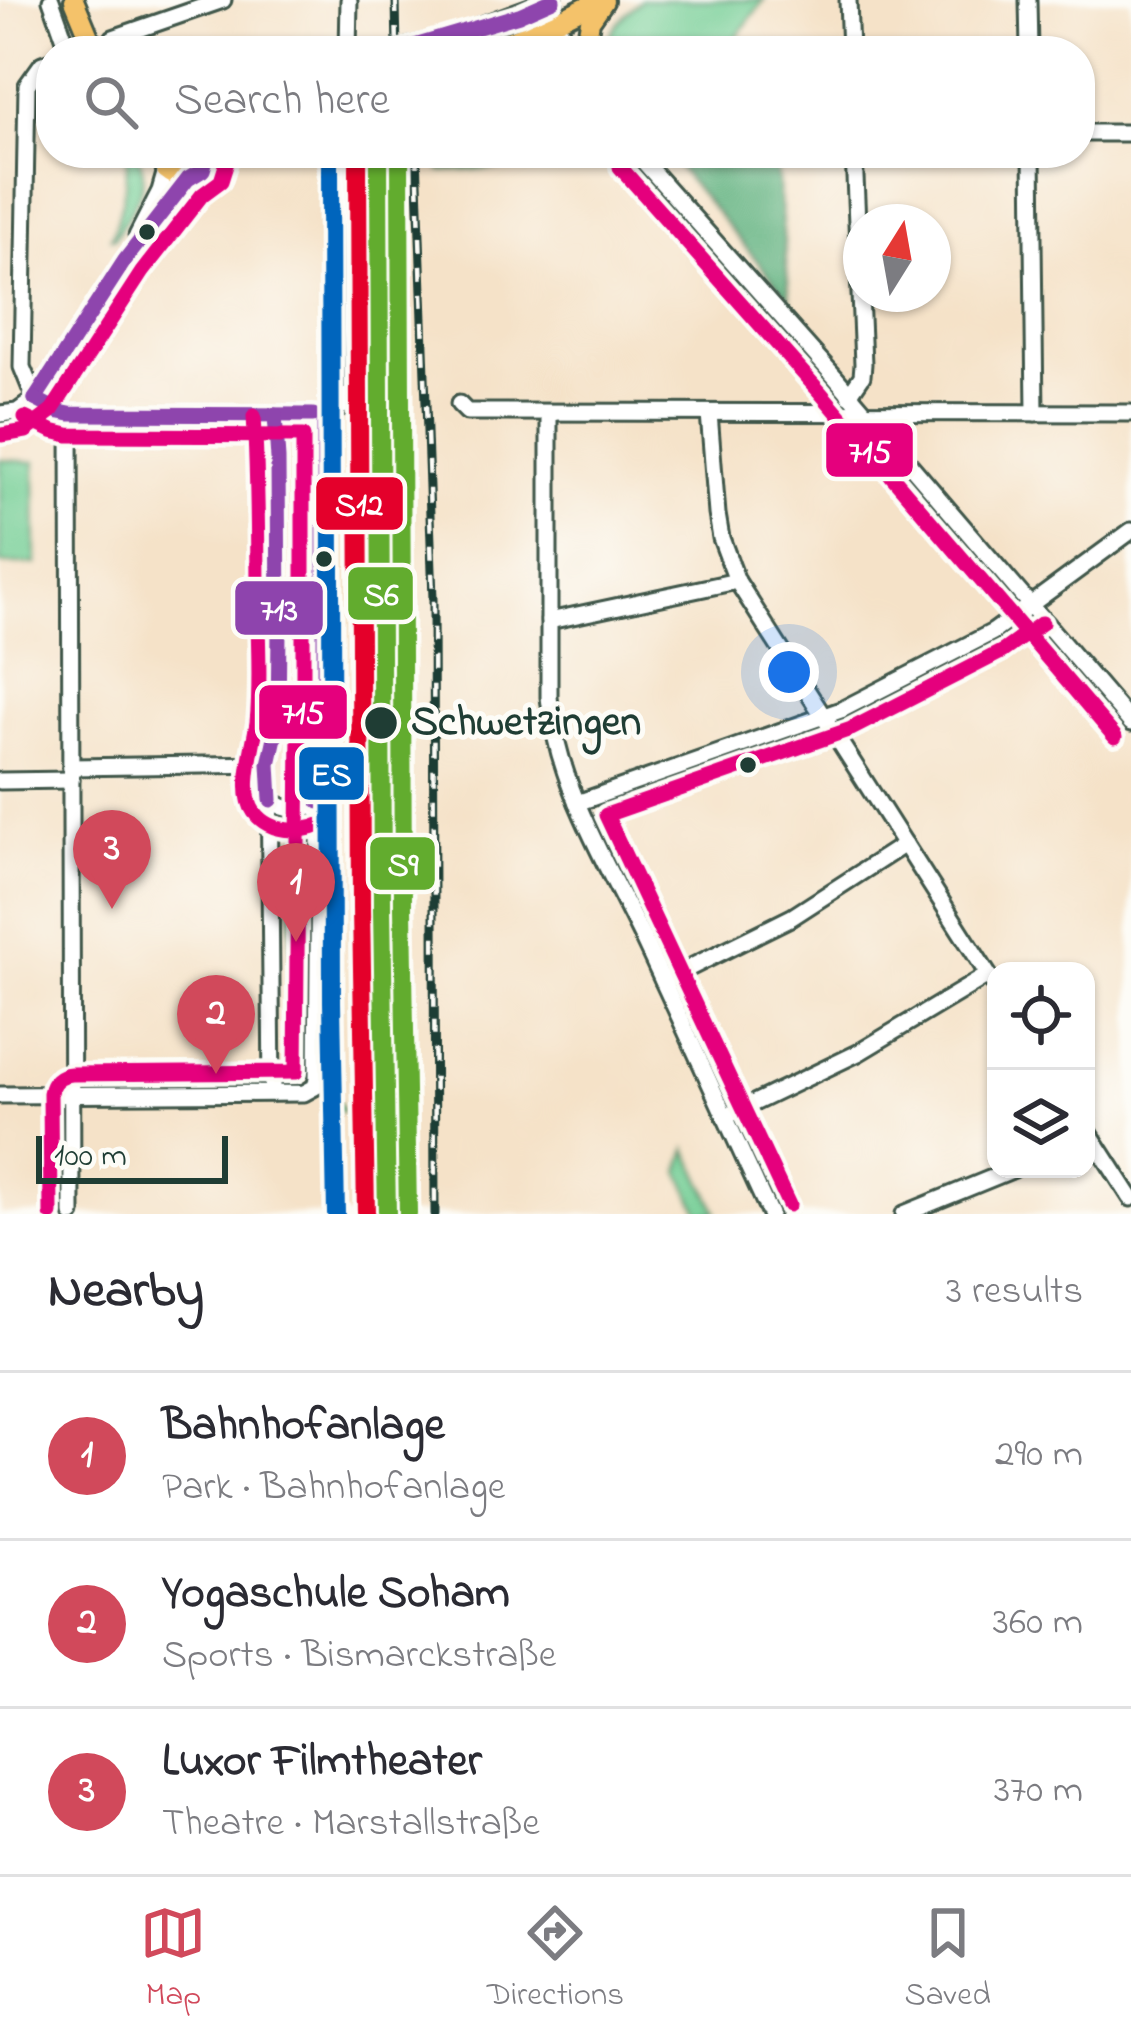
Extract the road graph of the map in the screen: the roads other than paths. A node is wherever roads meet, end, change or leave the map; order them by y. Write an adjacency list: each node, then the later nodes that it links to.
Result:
1 (51, 0): 10 (street)
2 (74, 0): 11 (main road)
3 (223, 0): 12 (street)
4 (349, 0): 13 (street)
5 (602, 0): 9 (main road); 18 (main road)
6 (848, 0): 19 (street)
7 (1028, 0): 20 (street)
8 (547, 3): 9 (street); 14 (main road, bridge)
9 (548, 25): 15 (main road); 16 (street); 17 (street)
10 (64, 36)
11 (94, 36)
12 (129, 36)
13 (348, 36)
14 (452, 36)
15 (520, 36)
16 (550, 36)
17 (559, 36)
18 (588, 36)
19 (849, 36)
20 (1029, 36)
21 (36, 73): 34 (street)
22 (1095, 133): 23 (street)
23 (1131, 133)
24 (163, 168): 32 (street)
25 (170, 168): 31 (main road)
26 (204, 168): 31 (main road)
27 (350, 168): 43 (street)
28 (651, 168): 33 (street)
29 (855, 168): 33 (street)
30 (1032, 168): 39 (street)
31 (188, 179): 32 (street)
32 (125, 260): 34 (street)
33 (850, 395): 38 (street)
34 (35, 399): 41 (street); 44 (street)
35 (459, 404): 37 (street)
36 (709, 412): 37 (street); 38 (street); 46 (street)
37 (549, 413): 48 (street)
38 (865, 413): 39 (street); 47 (street)
39 (1035, 413): 40 (street)
40 (1131, 413)
41 (0, 414)
42 (275, 415): 43 (street); 44 (street); 51 (street)
43 (324, 415): 52 (street)
44 (69, 422): 54 (street)
45 (1131, 531): 47 (street)
46 (737, 581): 48 (street); 49 (street)
47 (1030, 606): 49 (street); 50 (street)
48 (549, 621): 58 (street)
49 (821, 716): 58 (street); 59 (street)
50 (1131, 723)
51 (278, 724): 52 (street); 53 (street)
52 (320, 729): 57 (street)
53 (269, 764): 54 (street); 56 (street)
54 (71, 773): 55 (street); 65 (street)
55 (0, 781)
56 (271, 800): 57 (street); 63 (street)
57 (319, 802): 63 (street)
58 (577, 803): 61 (street)
59 (905, 844): 60 (street); 61 (street)
60 (987, 973)
61 (663, 981): 66 (street)
62 (987, 984): 66 (street)
63 (272, 1093): 65 (street)
64 (0, 1095): 65 (street)
65 (71, 1095): 71 (street)
66 (725, 1117): 72 (street)
67 (1095, 1144): 70 (street)
68 (994, 1178): 69 (street)
69 (955, 1196): 73 (street); 74 (street)
70 (1131, 1198)
71 (72, 1214)
72 (770, 1214)
73 (904, 1214)
74 (964, 1214)

